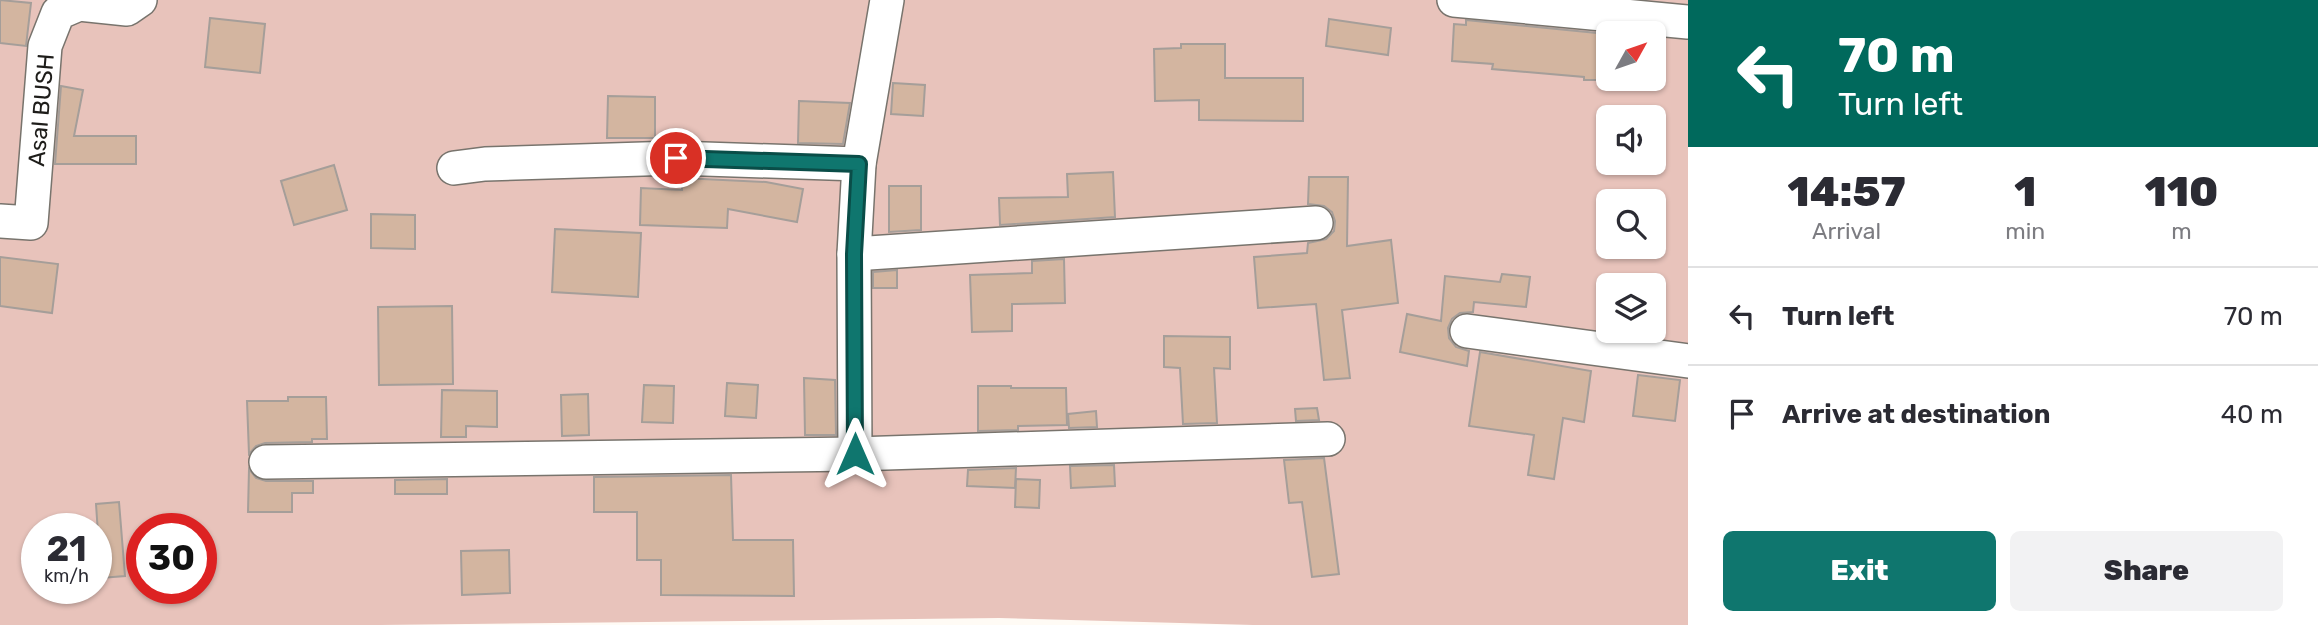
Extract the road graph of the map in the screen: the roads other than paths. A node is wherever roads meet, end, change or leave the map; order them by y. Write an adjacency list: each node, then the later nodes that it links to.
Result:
1 (140, 0): 7 (street, Asal BUSH)
2 (887, 0): 5 (street)
3 (1454, 0): 4 (street)
4 (1688, 22)
5 (859, 164): 6 (street); 9 (street)
6 (454, 168)
7 (0, 221)
8 (1316, 223): 9 (street)
9 (854, 254): 13 (street)
10 (1467, 331): 11 (street)
11 (1688, 361)
12 (1328, 439): 13 (street)
13 (855, 454): 14 (street)
14 (266, 462)

